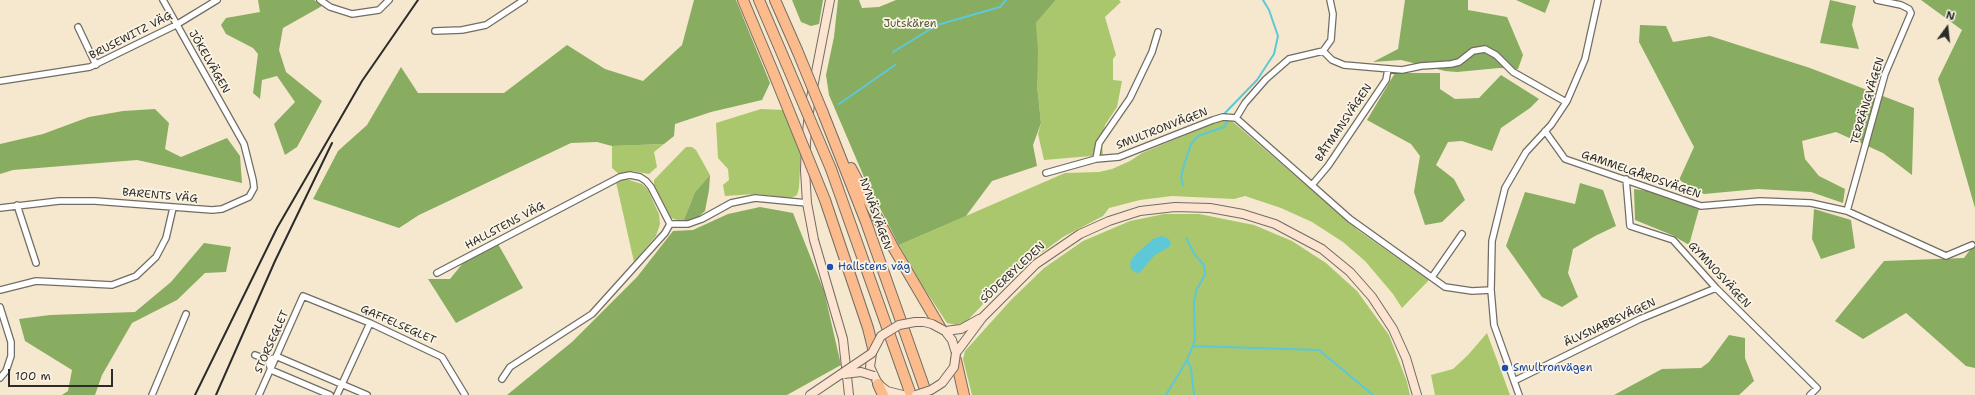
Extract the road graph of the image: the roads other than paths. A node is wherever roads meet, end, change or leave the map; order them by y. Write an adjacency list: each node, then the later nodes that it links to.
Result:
1 (163, 0): 13 (street, JÖKELVÄGEN)
2 (217, 0): 13 (street, BRUSEWITZ VÄG)
3 (320, 0): 4 (street)
4 (389, 0)
5 (524, 0): 15 (street)
6 (743, 0): 50 (highway, bridge)
7 (759, 0): 72 (highway, bridge)
8 (775, 0): 25 (highway, NYNÄSVÄGEN, bridge)
9 (830, 0): 30 (street)
10 (1330, 0): 17 (street)
11 (1598, 0): 21 (street)
12 (1877, 0): 34 (street, TERRÄNGVÄGEN)
13 (176, 25): 18 (street, BRUSEWITZ VÄG); 24 (street, JÖKELVÄGEN)
14 (78, 27): 18 (street)
15 (435, 31)
16 (1158, 32): 26 (street)
17 (1323, 51): 19 (street); 22 (street)
18 (96, 65): 20 (street, BRUSEWITZ VÄG)
19 (1388, 69): 21 (street); 29 (street, BÅTMANSVÄGEN)
20 (0, 81)
21 (1566, 102): 23 (street)
22 (1236, 118): 26 (street, SMULTRONVÄGEN); 29 (street)
23 (1545, 131): 28 (street, GAMMELGÅRDSVÄGEN); 43 (street)
24 (238, 134): 33 (street, BARENTS VÄG)
25 (840, 151): 49 (highway); 74 (highway, NYNÄSVÄGEN)
26 (1096, 159): 27 (street, SMULTRONVÄGEN)
27 (1046, 173)
28 (1626, 180): 34 (street, GAMMELGÅRDSVÄGEN); 41 (street, GYMNOSVÄGEN)
29 (1312, 185): 40 (street)
30 (807, 203): 35 (street); 69 (street)
31 (17, 205): 32 (street, BARENTS VÄG); 33 (street, BARENTS VÄG); 38 (street)
32 (0, 208)
33 (173, 208): 42 (street)
34 (1847, 211): 37 (street, GAMMELGÅRDSVÄGEN)
35 (670, 224): 39 (street, HALLSTENS VÄG); 58 (street)
36 (1462, 234): 40 (street)
37 (1972, 245)
38 (36, 263)
39 (437, 273)
40 (1432, 277): 43 (street)
41 (1716, 288): 60 (street, ÄLVSNABBSVÄGEN); 78 (street, GYMNOSVÄGEN)
42 (0, 290)
43 (1490, 290): 60 (street)
44 (303, 296): 48 (street, GAFFELSEGLET); 52 (street, STORSEGLET)
45 (0, 307): 57 (street)
46 (186, 314): 62 (street)
47 (982, 318): 49 (street, SÖDERBYLEDEN); 53 (street, SÖDERBYLEDEN); 76 (street, SÖDERBYLEDEN)
48 (370, 323): 61 (street); 67 (street, GAFFELSEGLET)
49 (943, 329): 50 (street, bridge); 53 (street)
50 (872, 351): 56 (street, bridge); 59 (street)
51 (255, 354): 54 (street)
52 (278, 357): 54 (street); 55 (street, STORSEGLET); 61 (street)
53 (956, 357): 73 (street, SÖDERBYLEDEN, bridge); 75 (highway)
54 (268, 360): 55 (street)
55 (272, 370): 63 (street, STORSEGLET); 64 (street)
56 (841, 374): 59 (street, bridge); 68 (street)
57 (0, 378)
58 (502, 379)
59 (876, 380): 70 (highway); 71 (street)
60 (1514, 380): 77 (street)
61 (343, 384): 65 (street); 66 (street)
62 (152, 395)
63 (259, 395)
64 (330, 395)
65 (337, 395)
66 (367, 395)
67 (465, 395)
68 (810, 395)
69 (849, 395)
70 (882, 395)
71 (903, 395)
72 (911, 395)
73 (916, 395)
74 (927, 395)
75 (964, 395)
76 (1417, 395)
77 (1519, 395)
78 (1810, 395)

